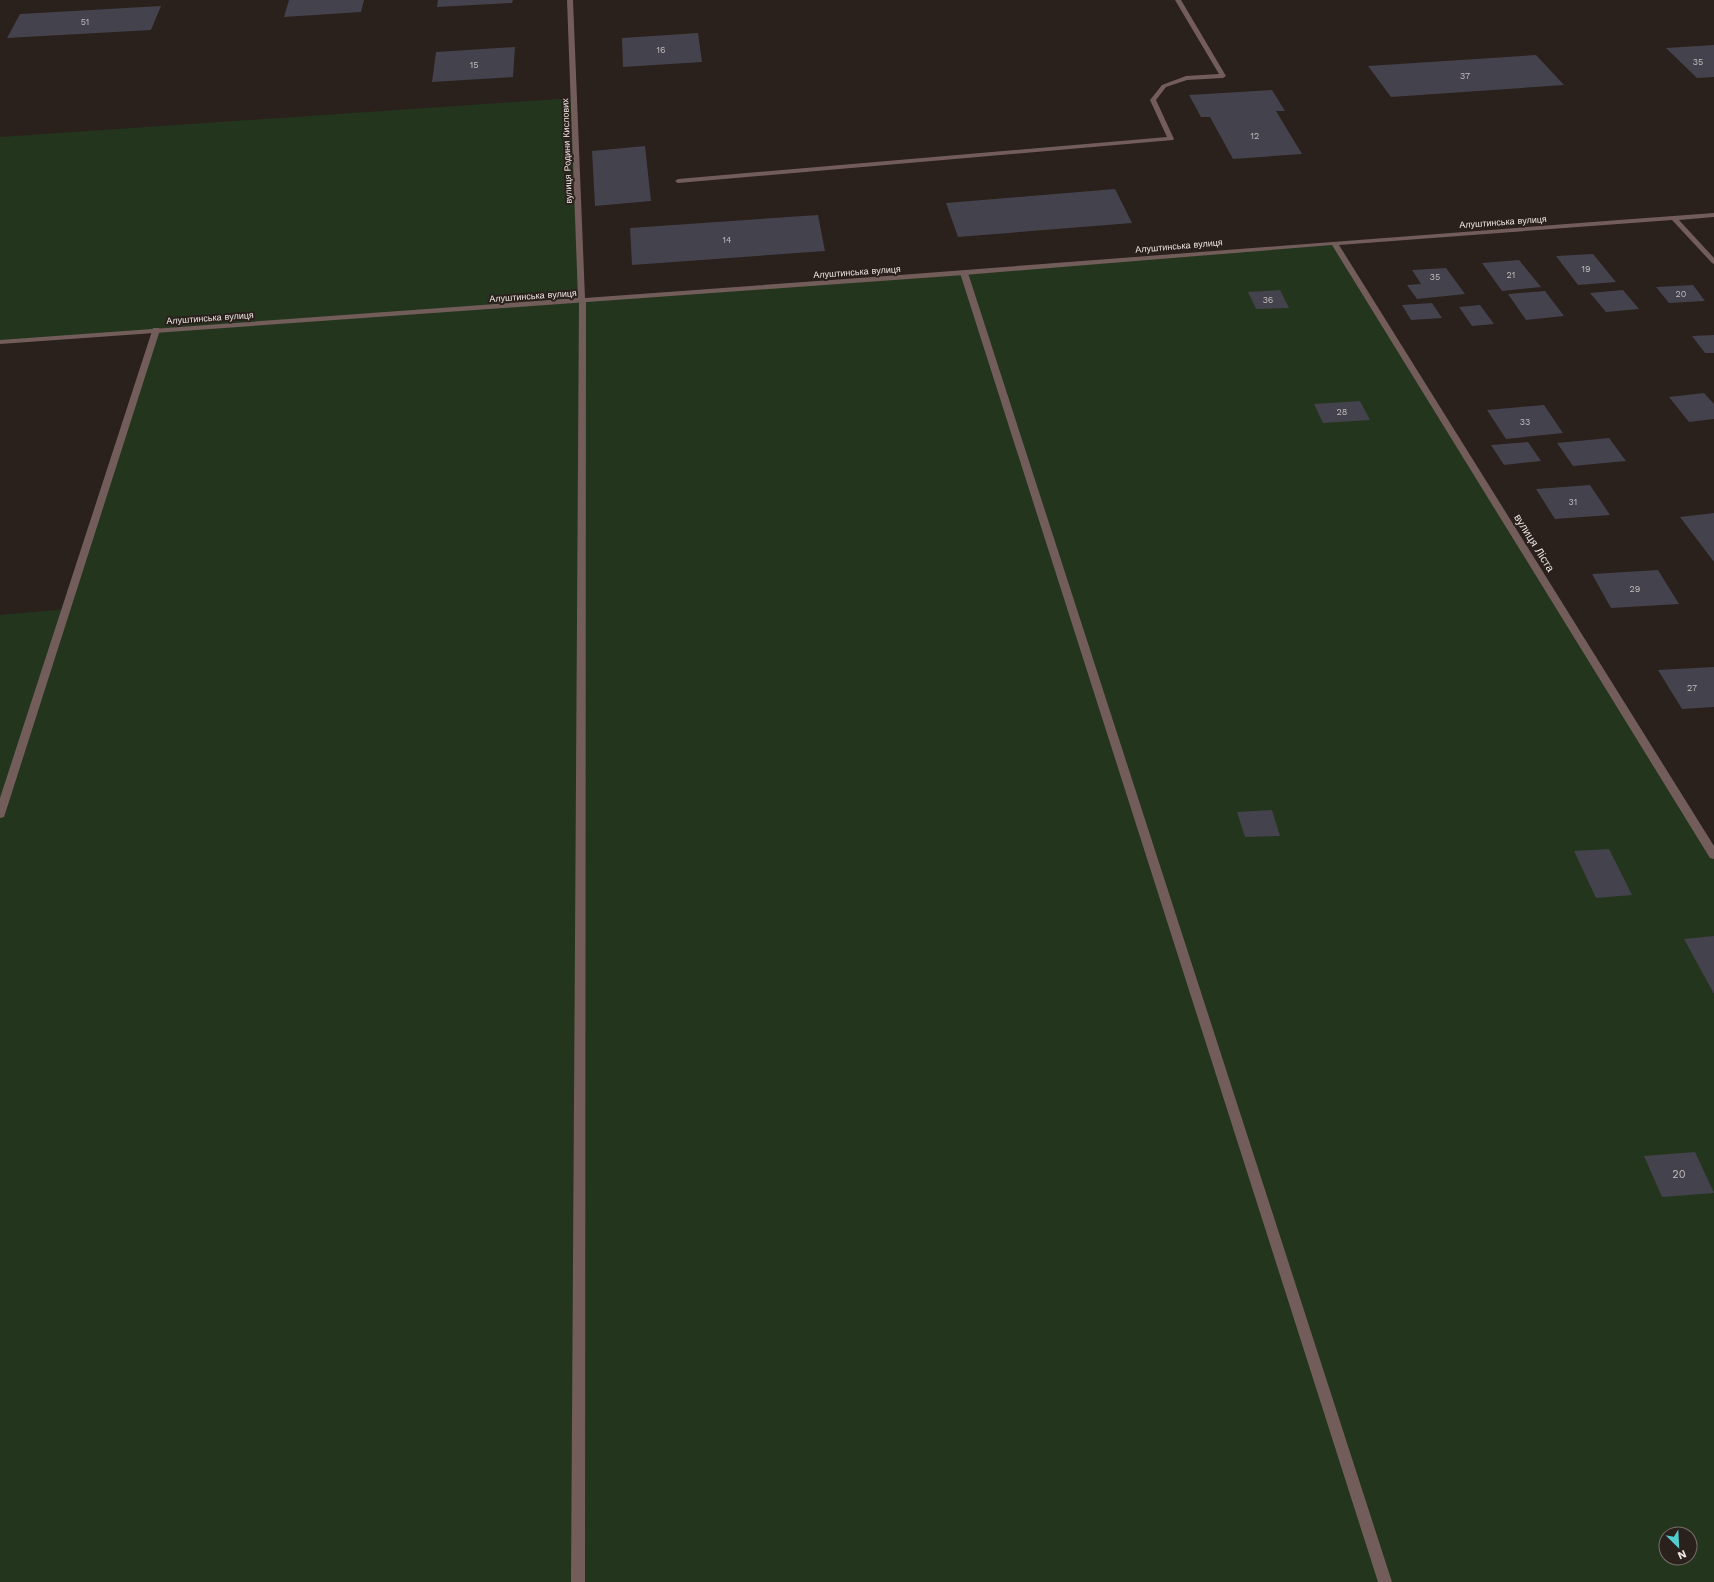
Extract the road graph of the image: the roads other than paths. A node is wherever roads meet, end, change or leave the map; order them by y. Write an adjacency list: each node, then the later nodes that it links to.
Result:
1 (570, 0): 9 (street, вулиця Родини Кислових)
2 (1178, 0): 3 (street)
3 (678, 181)
4 (1714, 215): 5 (street, Алуштинська вулиця)
5 (1675, 219): 6 (street, Алуштинська вулиця); 7 (street)
6 (1334, 243): 8 (street, Алуштинська вулиця); 13 (street, вулиця Ліста)
7 (1714, 262)
8 (964, 273): 9 (street, Алуштинська вулиця); 15 (street)
9 (582, 301): 10 (street, Алуштинська вулиця); 14 (street, вулиця Родини Кислових)
10 (156, 330): 11 (street, Алуштинська вулиця); 12 (street)
11 (0, 342)
12 (0, 814)
13 (1714, 855)
14 (578, 1582)
15 (1385, 1582)

